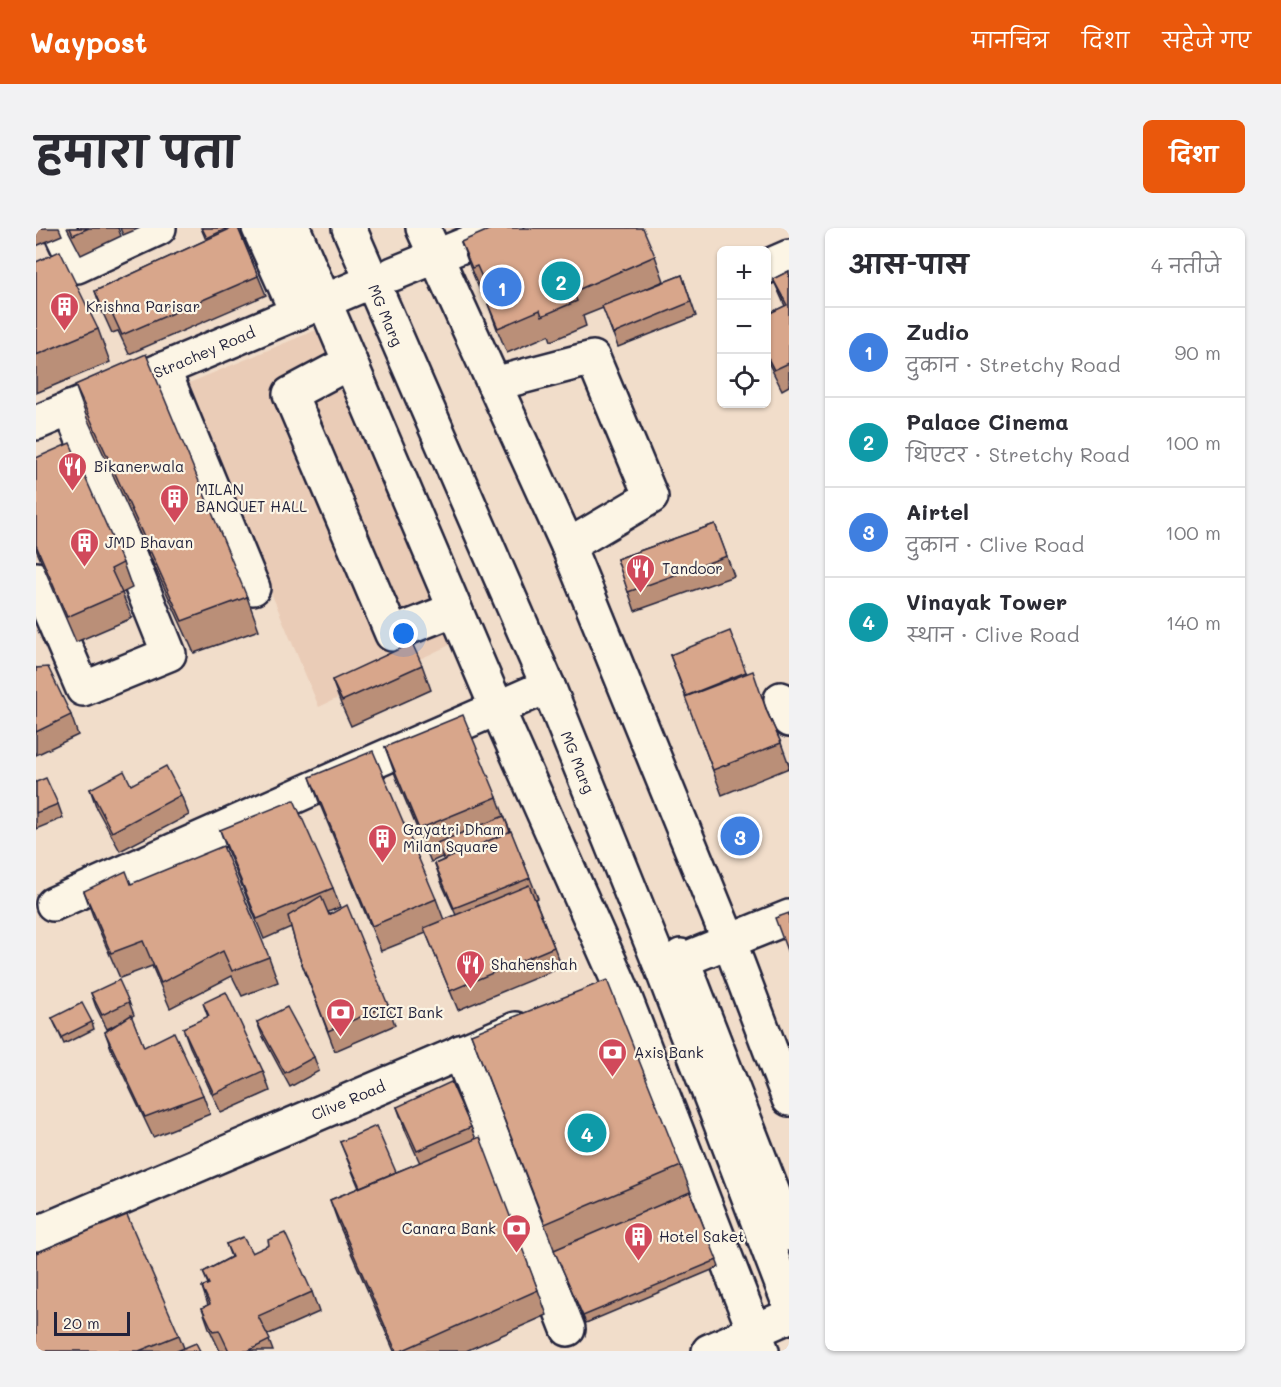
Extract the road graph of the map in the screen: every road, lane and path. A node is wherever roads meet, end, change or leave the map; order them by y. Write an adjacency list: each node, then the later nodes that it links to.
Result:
1 (159, 228): 8 (street)
2 (260, 228): 12 (street)
3 (293, 228): 12 (street)
4 (349, 228): 11 (street, MG Marg)
5 (374, 228): 11 (street, MG Marg)
6 (506, 228): 7 (street, Strachey Road)
7 (429, 243): 11 (street, Strachey Road); 15 (street)
8 (58, 250)
9 (789, 257): 10 (street)
10 (771, 265)
11 (382, 278): 12 (street, Strachey Road); 22 (street, MG Marg); 27 (street, MG Marg)
12 (310, 307): 13 (street); 14 (street, Strachey Road)
13 (350, 362): 21 (street); 21 (street)
14 (163, 369): 16 (street, Strachey Road); 20 (street)
15 (494, 384): 18 (street); 18 (street)
16 (70, 408): 17 (street, Strachey Road); 19 (street)
17 (36, 423)
18 (568, 546): 26 (street)
19 (36, 579)
20 (253, 588)
21 (455, 609): 23 (street)
22 (548, 686): 23 (street); 27 (street, MG Marg)
23 (497, 708): 24 (street); 28 (street)
24 (53, 904)
25 (789, 917): 26 (street)
26 (729, 941): 27 (street); 31 (street)
27 (672, 964): 28 (street); 32 (street, MG Marg); 34 (street, MG Marg)
28 (607, 991): 37 (street)
29 (543, 1017): 30 (street, Clive Road)
30 (460, 1052): 33 (street, Clive Road); 36 (street)
31 (785, 1079)
32 (788, 1228)
33 (36, 1234)
34 (789, 1303)
35 (789, 1316): 37 (street)
36 (568, 1329)
37 (758, 1341): 38 (street)
38 (709, 1351)

